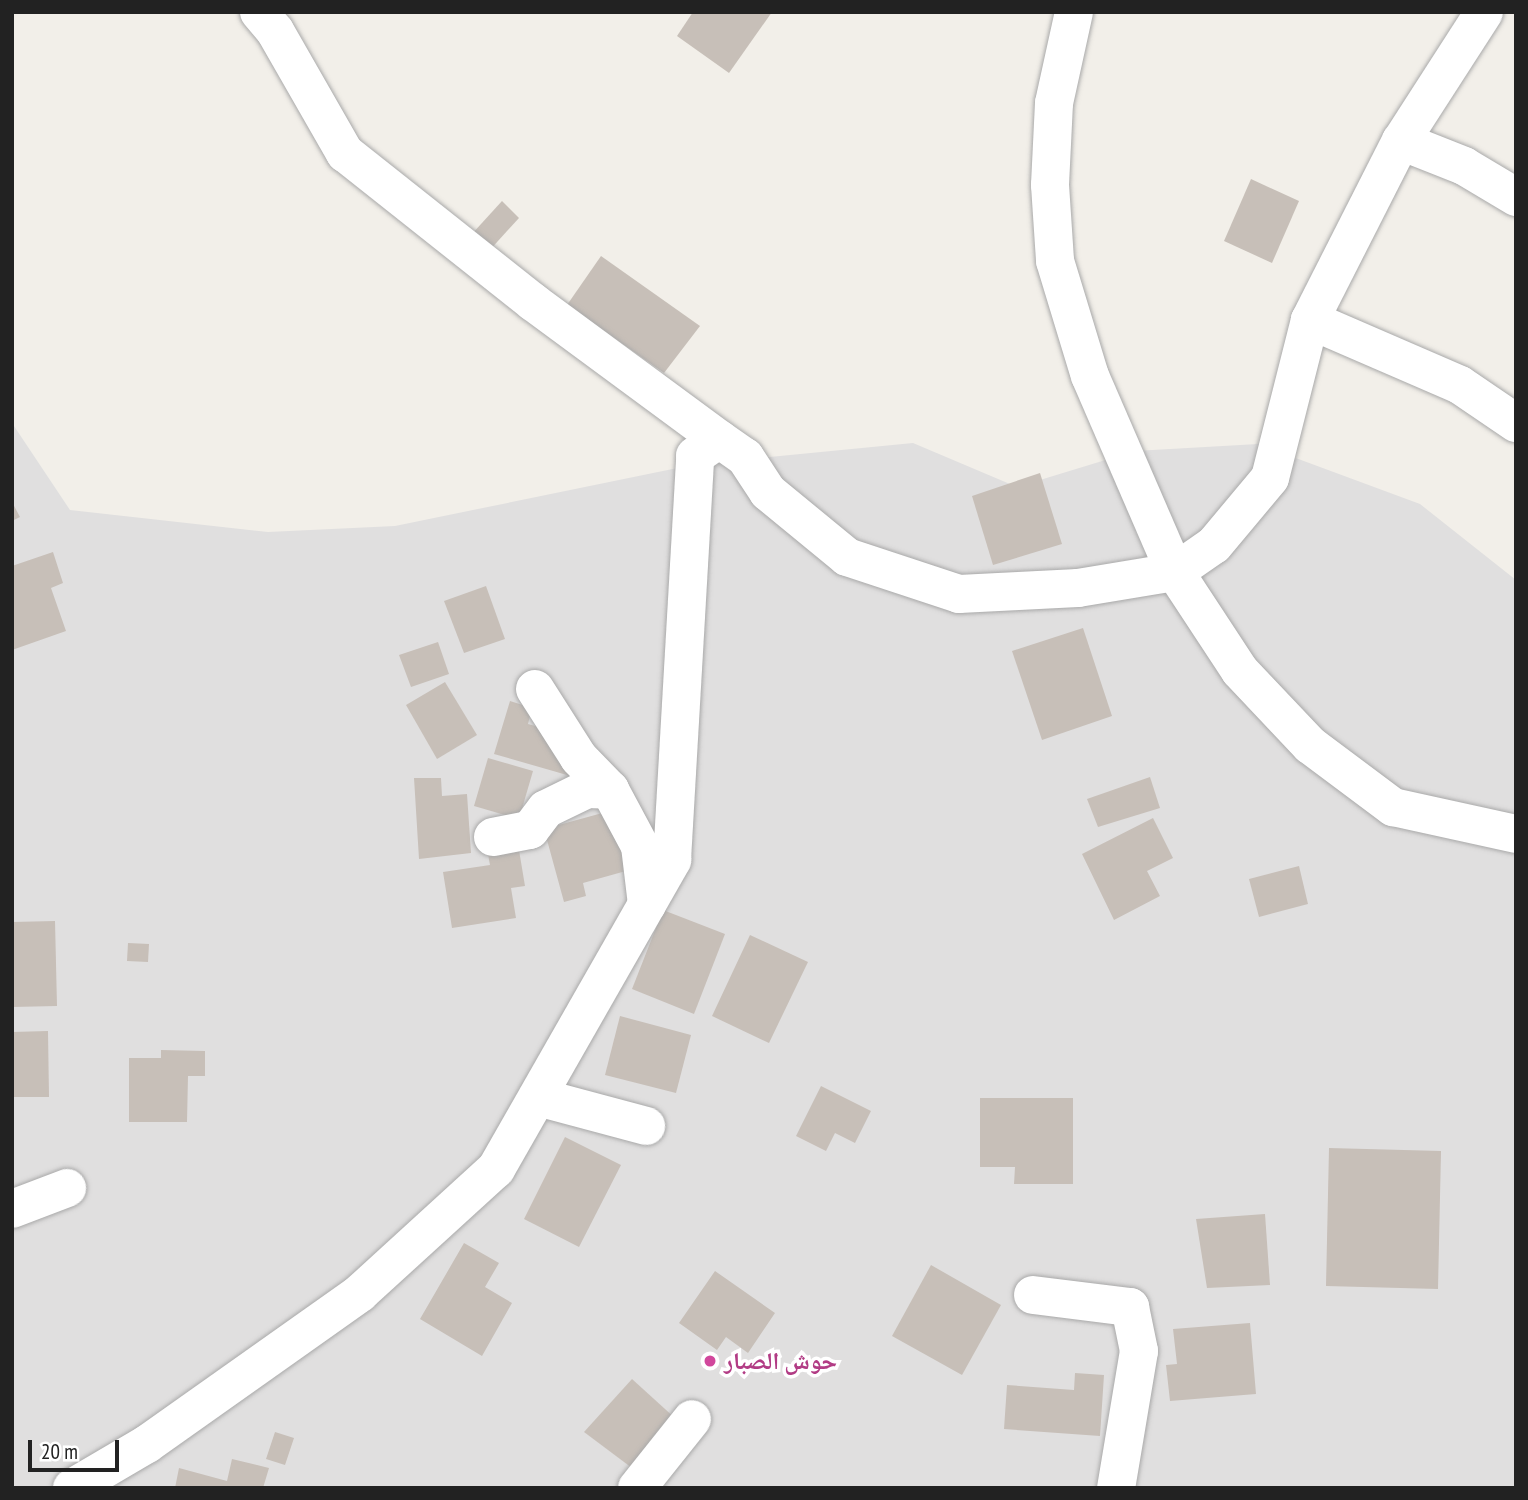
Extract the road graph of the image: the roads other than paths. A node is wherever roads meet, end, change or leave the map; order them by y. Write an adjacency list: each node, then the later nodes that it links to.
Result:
1 (260, 12): 8 (street)
2 (1074, 12): 9 (street)
3 (1484, 12): 4 (street)
4 (1401, 141): 5 (street); 6 (street)
5 (1516, 197)
6 (1310, 320): 7 (street); 9 (street)
7 (1516, 424)
8 (719, 439): 9 (street); 14 (street)
9 (1175, 572): 12 (street)
10 (534, 689): 11 (street)
11 (610, 790): 13 (street); 14 (street)
12 (1516, 834)
13 (493, 837)
14 (647, 905): 15 (street)
15 (538, 1097): 16 (street); 21 (street)
16 (646, 1126)
17 (67, 1188): 18 (street)
18 (12, 1209)
19 (1033, 1295): 23 (street)
20 (692, 1419): 22 (street)
21 (72, 1488)
22 (637, 1488)
23 (1116, 1488)

